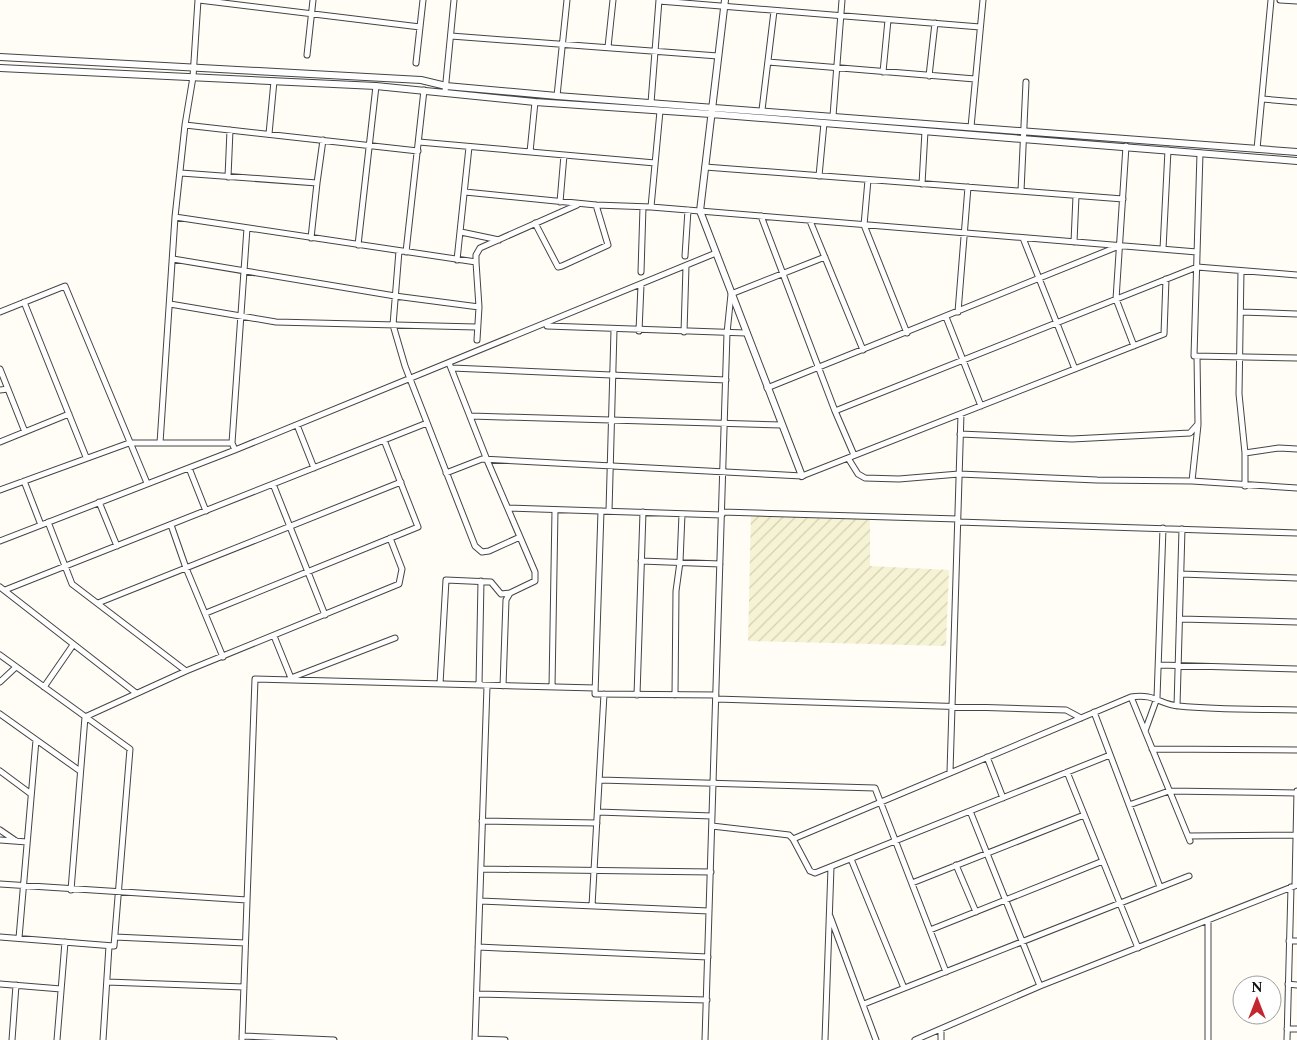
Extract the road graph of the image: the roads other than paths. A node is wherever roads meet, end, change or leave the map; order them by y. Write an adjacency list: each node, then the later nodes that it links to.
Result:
1 (199, 0): 15 (street); 31 (street)
2 (313, 0): 15 (street)
3 (423, 0): 19 (street)
4 (454, 0): 21 (street)
5 (567, 0): 22 (street)
6 (613, 0): 23 (street)
7 (842, 0): 16 (street)
8 (982, 0): 20 (street)
9 (1270, 0): 43 (street)
10 (1280, 0): 12 (street)
11 (659, 1): 13 (street); 24 (street)
12 (1297, 2)
13 (725, 3): 14 (street); 26 (street)
14 (774, 11): 16 (street); 28 (street)
15 (311, 14): 19 (street); 25 (street)
16 (841, 16): 17 (street); 32 (street)
17 (888, 20): 18 (street); 33 (street)
18 (935, 23): 20 (street); 34 (street)
19 (420, 27): 29 (street)
20 (980, 27): 36 (street)
21 (451, 36): 22 (street); 40 (street)
22 (563, 45): 23 (street); 42 (street)
23 (608, 47): 24 (street)
24 (654, 50): 26 (street); 46 (street)
25 (307, 55)
26 (718, 56): 49 (street)
27 (0, 57): 31 (street)
28 (768, 62): 32 (street); 47 (street)
29 (416, 63)
30 (0, 68): 35 (street)
31 (194, 68): 35 (street); 40 (street)
32 (837, 68): 33 (street); 50 (street)
33 (883, 72): 34 (street)
34 (929, 76): 36 (street)
35 (193, 77): 37 (street); 52 (street)
36 (976, 79): 53 (street)
37 (274, 81): 39 (street); 57 (street)
38 (1026, 82): 56 (street)
39 (376, 86): 41 (street); 61 (street)
40 (445, 89): 41 (street); 42 (street); 44 (street)
41 (424, 90): 60 (street)
42 (557, 96): 46 (street)
43 (1262, 99): 45 (street); 64 (street)
44 (535, 102): 48 (street); 67 (street)
45 (1297, 102)
46 (650, 103): 49 (street)
47 (762, 110): 49 (street); 50 (street)
48 (660, 111): 49 (street); 72 (street)
49 (711, 111): 51 (street); 73 (street)
50 (833, 116): 53 (street)
51 (824, 123): 55 (street); 75 (street)
52 (185, 125): 54 (street); 74 (street)
53 (971, 127): 56 (street)
54 (230, 130): 57 (street); 76 (street)
55 (925, 131): 58 (street); 79 (street)
56 (1025, 131): 58 (street); 64 (street)
57 (269, 134): 59 (street)
58 (1025, 139): 62 (street); 82 (street)
59 (323, 140): 61 (street); 78 (street)
60 (419, 142): 63 (street); 66 (street)
61 (369, 146): 66 (street); 104 (street)
62 (1126, 146): 65 (street); 84 (street)
63 (469, 147): 67 (street); 81 (street)
64 (1258, 149): 68 (street)
65 (1168, 150): 69 (street); 106 (street)
66 (418, 151): 108 (street)
67 (530, 152): 70 (street)
68 (1297, 152)
69 (1200, 153): 71 (street); 109 (street)
70 (564, 155): 72 (street); 85 (street)
71 (1297, 161)
72 (655, 163): 89 (street)
73 (705, 167): 75 (street); 91 (street)
74 (181, 174): 76 (street); 93 (street)
75 (819, 176): 77 (street)
76 (228, 177): 78 (street)
77 (868, 180): 79 (street); 96 (street)
78 (317, 183): 100 (street)
79 (922, 184): 80 (street)
80 (968, 187): 82 (street); 99 (street)
81 (465, 192): 85 (street); 98 (street)
82 (1021, 192): 83 (street)
83 (1076, 196): 84 (street); 103 (street)
84 (1123, 199): 105 (street)
85 (560, 202): 86 (street)
86 (579, 204): 87 (street); 95 (street)
87 (596, 205): 88 (street); 95 (street)
88 (642, 207): 89 (street); 120 (street)
89 (651, 207): 90 (street)
90 (688, 210): 91 (street); 111 (street)
91 (700, 212): 92 (street); 110 (street)
92 (761, 216): 94 (street); 121 (street)
93 (175, 217): 97 (street); 113 (street)
94 (810, 220): 96 (street); 112 (street)
95 (535, 223): 102 (street)
96 (864, 225): 99 (street); 147 (street)
97 (247, 228): 100 (street); 118 (street)
98 (460, 232): 102 (street); 114 (street)
99 (965, 233): 101 (street); 133 (street)
100 (311, 238): 104 (street)
101 (1023, 238): 103 (street); 124 (street)
102 (499, 240): 115 (street)
103 (1074, 242): 105 (street)
104 (358, 245): 107 (street)
105 (1120, 246): 106 (street); 124 (street); 128 (street)
106 (1163, 249): 109 (street)
107 (399, 251): 108 (street); 127 (street)
108 (406, 252): 114 (street)
109 (1198, 252): 117 (street)
110 (716, 253): 116 (street); 126 (street)
111 (685, 256)
112 (825, 257): 121 (street); 150 (street)
113 (173, 259): 118 (street); 130 (street)
114 (457, 260): 115 (street)
115 (476, 262): 131 (street)
116 (686, 266): 125 (street); 144 (street)
117 (1197, 267): 119 (street); 123 (street); 151 (street)
118 (245, 271): 127 (street); 136 (street)
119 (1241, 271): 122 (street); 134 (street)
120 (641, 272)
121 (782, 274): 126 (street); 156 (street)
122 (1297, 275)
123 (1166, 279): 128 (street); 149 (street)
124 (1039, 280): 133 (street); 138 (street)
125 (641, 285): 140 (street); 143 (street)
126 (731, 294): 145 (street); 146 (street)
127 (395, 296): 131 (street); 139 (street)
128 (1116, 299): 138 (street); 149 (street)
129 (24, 302): 132 (street); 167 (street); 180 (street)
130 (170, 304): 136 (street); 181 (street)
131 (478, 307): 141 (street)
132 (0, 312)
133 (958, 312): 137 (street)
134 (1241, 312): 135 (street); 152 (street)
135 (1297, 314)
136 (242, 316): 139 (street); 182 (street)
137 (946, 317): 147 (street); 154 (street)
138 (1056, 323): 154 (street); 158 (street)
139 (393, 325): 141 (street); 160 (street)
140 (544, 326): 142 (street); 155 (street)
141 (476, 327): 148 (street)
142 (614, 330): 143 (street); 159 (street)
143 (638, 330): 144 (street)
144 (684, 332): 145 (street)
145 (727, 333): 146 (street); 161 (street)
146 (746, 333): 163 (street)
147 (907, 333): 150 (street)
148 (477, 340)
149 (1134, 346): 158 (street)
150 (863, 350): 156 (street)
151 (1197, 356): 152 (street); 173 (street)
152 (1240, 358): 153 (street); 185 (street)
153 (1297, 358)
154 (963, 360): 165 (street); 166 (street)
155 (451, 365): 159 (street); 160 (street); 169 (street)
156 (818, 368): 163 (street); 166 (street)
157 (0, 369): 162 (street)
158 (1075, 369): 165 (street)
159 (613, 376): 161 (street); 170 (street)
160 (409, 378): 171 (street); 174 (street)
161 (726, 380): 172 (street)
162 (8, 388): 164 (street); 176 (street)
163 (767, 388): 175 (street)
164 (0, 390)
165 (981, 406): 168 (street)
166 (835, 411): 186 (street)
167 (69, 414): 176 (street); 187 (street)
168 (961, 414): 177 (street); 186 (street)
169 (471, 416): 170 (street); 189 (street)
170 (612, 420): 172 (street); 190 (street)
171 (427, 423): 178 (street); 193 (street)
172 (724, 424): 175 (street); 194 (street)
173 (1198, 424): 177 (street); 198 (street)
174 (296, 425): 184 (street); 192 (street)
175 (782, 425): 196 (street)
176 (25, 432): 179 (street)
177 (960, 434): 195 (street)
178 (384, 440): 192 (street); 199 (street)
179 (0, 442)
180 (128, 443): 181 (street); 187 (street); 200 (street)
181 (160, 443): 182 (street)
182 (232, 443): 184 (street)
183 (1297, 449): 185 (street)
184 (235, 450): 191 (street)
185 (1245, 453): 202 (street)
186 (854, 455): 188 (street)
187 (86, 457): 197 (street)
188 (848, 458): 195 (street); 196 (street)
189 (487, 460): 190 (street); 193 (street); 206 (street)
190 (610, 465): 194 (street); 210 (street)
191 (189, 468): 200 (street); 208 (street)
192 (314, 468): 201 (street)
193 (446, 472): 222 (street)
194 (723, 474): 196 (street); 212 (street)
195 (959, 474): 198 (street); 214 (street)
196 (802, 476)
197 (24, 481): 204 (street); 216 (street)
198 (1192, 481): 202 (street)
199 (401, 482): 218 (street); 223 (street)
200 (147, 483): 205 (street)
201 (273, 484): 208 (street); 218 (street)
202 (1245, 486): 203 (street)
203 (1297, 488)
204 (0, 490)
205 (99, 502): 215 (street); 225 (street)
206 (508, 508): 207 (street); 222 (street)
207 (555, 510): 209 (street); 258 (street)
208 (206, 511): 217 (street)
209 (602, 511): 210 (street); 259 (street)
210 (609, 511): 211 (street)
211 (643, 512): 213 (street); 226 (street)
212 (722, 513): 213 (street); 214 (street); 228 (street)
213 (682, 514): 227 (street)
214 (958, 520): 219 (street); 267 (street)
215 (48, 522): 216 (street); 229 (street)
216 (41, 525): 224 (street)
217 (171, 525): 225 (street); 230 (street)
218 (290, 526): 230 (street); 231 (street)
219 (1163, 528): 220 (street); 248 (street)
220 (1182, 529): 221 (street); 232 (street)
221 (1297, 533)
222 (520, 537): 236 (street)
223 (390, 538): 231 (street); 239 (street)
224 (0, 541)
225 (117, 546): 229 (street)
226 (641, 561): 227 (street); 262 (street)
227 (680, 562): 228 (street); 263 (street)
228 (720, 564): 264 (street)
229 (65, 566): 235 (street); 237 (street)
230 (186, 568): 237 (street); 238 (street)
231 (308, 572): 238 (street); 239 (street)
232 (1181, 574): 233 (street); 240 (street)
233 (1297, 578)
234 (481, 581): 236 (street); 253 (street); 254 (street)
235 (2, 589): 244 (street)
236 (510, 593): 256 (street)
237 (98, 603): 251 (street)
238 (206, 613): 246 (street)
239 (325, 615): 242 (street)
240 (1180, 619): 241 (street); 247 (street)
241 (1297, 622)
242 (274, 636): 243 (street); 246 (street)
243 (395, 638)
244 (74, 645): 257 (street); 260 (street)
245 (0, 655): 249 (street)
246 (223, 657): 251 (street)
247 (1178, 664): 248 (street); 250 (street); 268 (street)
248 (1160, 665): 266 (street)
249 (16, 667): 252 (street); 257 (street)
250 (1297, 669)
251 (186, 671): 260 (street)
252 (0, 682)
253 (440, 684): 254 (street); 322 (street)
254 (479, 685): 255 (street)
255 (487, 686): 256 (street); 296 (street)
256 (503, 686): 258 (street)
257 (44, 687): 272 (street)
258 (552, 687): 259 (street)
259 (595, 688): 261 (street)
260 (136, 693): 272 (street)
261 (604, 694): 262 (street); 284 (street)
262 (637, 695): 263 (street)
263 (675, 695): 264 (street)
264 (716, 697): 267 (street); 285 (street)
265 (1130, 697): 266 (street); 270 (street); 274 (street)
266 (1157, 698): 268 (street); 274 (street)
267 (952, 705): 273 (street); 282 (street)
268 (1177, 706): 269 (street)
269 (1297, 710)
270 (1094, 712): 273 (street); 278 (street)
271 (0, 714): 275 (street)
272 (85, 717): 281 (street); 321 (street)
273 (1081, 718): 279 (street)
274 (1144, 731): 276 (street)
275 (36, 740): 281 (street); 288 (street)
276 (1152, 749): 277 (street); 286 (street)
277 (1297, 750)
278 (1110, 755): 283 (street); 291 (street)
279 (987, 757): 282 (street); 289 (street)
280 (0, 771): 288 (street)
281 (80, 771): 320 (street)
282 (950, 772): 290 (street)
283 (1066, 772): 289 (street); 294 (street)
284 (600, 780): 285 (street); 293 (street)
285 (713, 783): 290 (street); 295 (street)
286 (1170, 791): 287 (street); 291 (street); 300 (street)
287 (1297, 792): 300 (street)
288 (31, 794): 305 (street)
289 (1003, 798): 292 (street)
290 (880, 801): 301 (street); 303 (street)
291 (1129, 805): 319 (street)
292 (970, 811): 303 (street); 306 (street)
293 (598, 812): 295 (street); 297 (street)
294 (1084, 814): 306 (street); 308 (street)
295 (712, 816): 298 (street)
296 (482, 821): 297 (street); 311 (street)
297 (597, 823): 312 (street)
298 (712, 826): 301 (street); 313 (street)
299 (0, 830): 304 (street)
300 (1296, 836): 318 (street)
301 (793, 839): 310 (street)
302 (0, 840): 304 (street)
303 (896, 841): 307 (street); 315 (street)
304 (16, 842): 305 (street)
305 (27, 842): 317 (street)
306 (986, 853): 309 (street); 323 (street)
307 (851, 859): 310 (street); 353 (street)
308 (1103, 861): 323 (street); 325 (street)
309 (956, 866): 315 (street); 328 (street)
310 (830, 867): 329 (street)
311 (481, 868): 312 (street); 324 (street)
312 (593, 870): 313 (street); 326 (street)
313 (711, 872): 327 (street)
314 (1189, 876): 319 (street)
315 (912, 883): 331 (street)
316 (0, 884): 317 (street)
317 (24, 886): 320 (street); 334 (street)
318 (1294, 886): 330 (street); 335 (street)
319 (1160, 887): 325 (street)
320 (71, 890): 321 (street)
321 (118, 893): 322 (street); 333 (street)
322 (247, 900): 339 (street)
323 (1005, 900): 328 (street); 338 (street)
324 (480, 901): 326 (street); 341 (street)
325 (1120, 903): 338 (street); 342 (street)
326 (592, 906): 327 (street)
327 (709, 911): 343 (street)
328 (976, 912): 331 (street)
329 (829, 913): 356 (street); 368 (street)
330 (1208, 920): 342 (street); 372 (street)
331 (930, 930): 344 (street)
332 (0, 936): 334 (street)
333 (114, 936): 339 (street); 340 (street)
334 (19, 938): 337 (street)
335 (1289, 941): 336 (street); 347 (street)
336 (1297, 941)
337 (65, 942): 340 (street); 352 (street)
338 (1022, 942): 344 (street); 350 (street)
339 (245, 943): 351 (street)
340 (109, 946): 345 (street)
341 (478, 947): 343 (street); 354 (street)
342 (1138, 948): 350 (street)
343 (708, 957): 355 (street)
344 (946, 972): 353 (street)
345 (107, 982): 351 (street); 363 (street)
346 (0, 984): 348 (street)
347 (1288, 984): 349 (street); 358 (street)
348 (16, 985): 352 (street); 361 (street)
349 (1297, 985)
350 (1040, 986): 357 (street)
351 (244, 987): 360 (street)
352 (61, 988): 362 (street)
353 (904, 988): 356 (street)
354 (477, 994): 355 (street); 365 (street)
355 (707, 1000): 367 (street)
356 (864, 1004): 369 (street)
357 (941, 1029): 370 (street); 371 (street)
358 (1287, 1029): 359 (street); 373 (street)
359 (1297, 1029)
360 (242, 1038): 364 (street)
361 (12, 1040)
362 (57, 1040)
363 (103, 1040)
364 (334, 1040)
365 (475, 1040): 366 (street)
366 (505, 1040)
367 (706, 1040)
368 (825, 1040)
369 (876, 1040)
370 (915, 1040)
371 (941, 1040)
372 (1208, 1040)
373 (1287, 1040)

